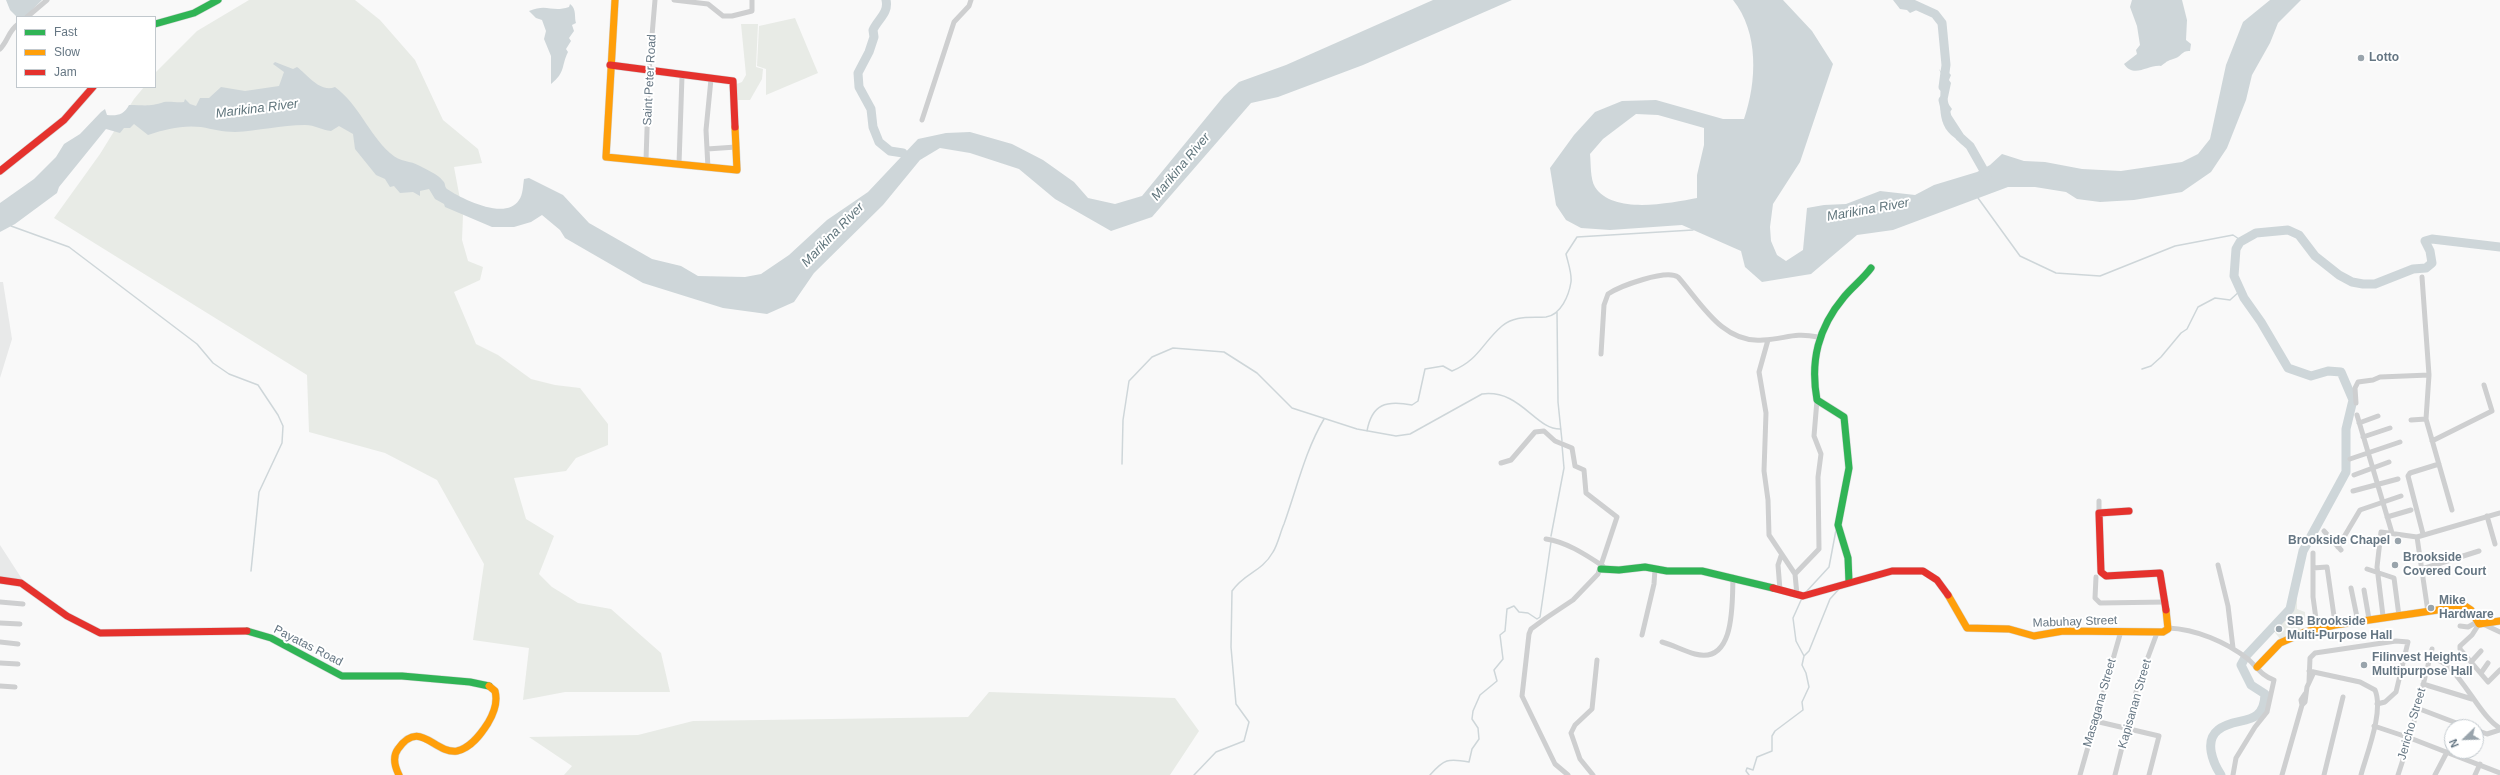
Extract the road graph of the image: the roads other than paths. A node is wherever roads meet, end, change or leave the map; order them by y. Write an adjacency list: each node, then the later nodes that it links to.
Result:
1 (47, 0): 9 (street)
2 (218, 0): 10 (street)
3 (615, 0): 13 (street)
4 (655, 0): 14 (street, Saint Peter Road)
5 (674, 0): 8 (street)
6 (752, 0): 8 (street)
7 (971, 0): 18 (street)
8 (709, 2)
9 (28, 16)
10 (156, 24)
11 (16, 26): 12 (street)
12 (0, 49)
13 (610, 65): 14 (street); 21 (street)
14 (649, 71): 15 (street); 21 (street, Saint Peter Road)
15 (682, 76): 16 (street); 22 (street)
16 (711, 79): 19 (street); 20 (street)
17 (92, 88): 24 (street)
18 (922, 120)
19 (736, 147): 20 (street); 23 (street)
20 (707, 149): 23 (street)
21 (646, 160): 22 (street)
22 (679, 164): 23 (street)
23 (708, 168)
24 (0, 171)
25 (1871, 268): 27 (street)
26 (2422, 277): 30 (street)
27 (1818, 338): 28 (street); 32 (street)
28 (1768, 340): 29 (street); 71 (street)
29 (1601, 354)
30 (2429, 375): 33 (street); 36 (street)
31 (2484, 385): 41 (street)
32 (1817, 400): 79 (street); 83 (street)
33 (2356, 403)
34 (2357, 415): 38 (street)
35 (2378, 416): 38 (street)
36 (2426, 419): 37 (street); 41 (street)
37 (2411, 420)
38 (2359, 423): 40 (street)
39 (2390, 428): 40 (street)
40 (2363, 437): 43 (street)
41 (2432, 441): 47 (street)
42 (2400, 442): 43 (street)
43 (2368, 453): 44 (street); 48 (street)
44 (2350, 459)
45 (2389, 462): 48 (street)
46 (1502, 463): 73 (street)
47 (2439, 464): 57 (street); 65 (street)
48 (2372, 468): 49 (street); 51 (street)
49 (2354, 475)
50 (2398, 479): 51 (street)
51 (2376, 485): 52 (street); 55 (street)
52 (2354, 491)
53 (2401, 496): 55 (street)
54 (2098, 501): 59 (street)
55 (2382, 502): 62 (street); 63 (street)
56 (2411, 510): 62 (street)
57 (2452, 510)
58 (2129, 511): 59 (street)
59 (2099, 513): 89 (street)
60 (2500, 513): 61 (street)
61 (2487, 516): 65 (street); 68 (street)
62 (2387, 517): 64 (street)
63 (2324, 531)
64 (2392, 533): 66 (street); 78 (street)
65 (2423, 534): 66 (street)
66 (2417, 537): 77 (street)
67 (1546, 539): 73 (street)
68 (2495, 544)
69 (2480, 550): 77 (street)
70 (2313, 553): 74 (street)
71 (1781, 556): 79 (street); 85 (street)
72 (2218, 565): 111 (street)
73 (1602, 567): 75 (street); 144 (street)
74 (2313, 568): 100 (street); 102 (street)
75 (1655, 569): 80 (street); 107 (street)
76 (2367, 569): 78 (street)
77 (2422, 569): 91 (street)
78 (2377, 573): 92 (street); 93 (street)
79 (1795, 574): 87 (street)
80 (1733, 577): 85 (street); 109 (street)
81 (2096, 577): 89 (street)
82 (0, 580): 143 (street, Payatas Road)
83 (1849, 582): 87 (street); 104 (street, Mabuhay Street)
84 (2351, 588): 96 (street)
85 (1780, 590): 87 (street)
86 (2364, 590): 94 (street)
87 (1797, 595)
88 (0, 602): 90 (street)
89 (2166, 602): 103 (street)
90 (23, 604)
91 (2428, 612): 92 (street); 98 (street)
92 (2399, 616): 93 (street)
93 (2383, 617): 94 (street)
94 (2369, 620): 96 (street)
95 (2500, 621): 98 (street)
96 (2358, 622): 100 (street)
97 (0, 623): 99 (street)
98 (2480, 623): 101 (street); 105 (street); 116 (street)
99 (20, 624)
100 (2335, 624): 102 (street)
101 (2460, 626)
102 (2317, 628): 120 (street)
103 (2167, 630): 106 (street, Mabuhay Street); 111 (street)
104 (2121, 631): 106 (street, Mabuhay Street); 132 (street, Masagana Street)
105 (2500, 632)
106 (2157, 633): 134 (street, Kapisanan Street)
107 (1642, 635)
108 (0, 642): 110 (street)
109 (1662, 642)
110 (18, 644)
111 (2233, 648): 120 (street)
112 (2432, 649): 114 (street, Jericho Street)
113 (2481, 651): 116 (street)
114 (2430, 659): 124 (street, Jericho Street); 128 (street)
115 (1597, 660): 145 (street)
116 (2471, 662): 123 (street)
117 (0, 663): 119 (street)
118 (2488, 663): 123 (street)
119 (18, 664)
120 (2257, 667): 149 (street)
121 (2500, 670): 123 (street)
122 (2312, 671): 129 (street); 129 (street); 150 (street)
123 (2481, 673)
124 (2423, 684): 128 (street); 130 (street, Jericho Street)
125 (0, 686): 126 (street)
126 (15, 687)
127 (2343, 696): 151 (street)
128 (2472, 699): 135 (street)
129 (2377, 704): 133 (street)
130 (2417, 708): 131 (street); 137 (street, Jericho Street)
131 (2446, 719)
132 (2095, 721): 134 (street); 146 (street, Masagana Street)
133 (2374, 726): 137 (street); 152 (street)
134 (2127, 728): 147 (street, Kapisanan Street); 148 (street)
135 (2500, 729): 136 (street)
136 (2484, 733)
137 (2410, 738): 138 (street); 153 (street, Jericho Street)
138 (2444, 751)
139 (2444, 758): 154 (street)
140 (2466, 759): 141 (street)
141 (2480, 764): 142 (street); 155 (street)
142 (2500, 773)
143 (399, 775)
144 (1568, 775)
145 (1594, 775)
146 (2080, 775)
147 (2115, 775)
148 (2149, 775)
149 (2233, 775)
150 (2282, 775)
151 (2324, 775)
152 (2360, 775)
153 (2398, 775)
154 (2435, 775)
155 (2475, 775)

